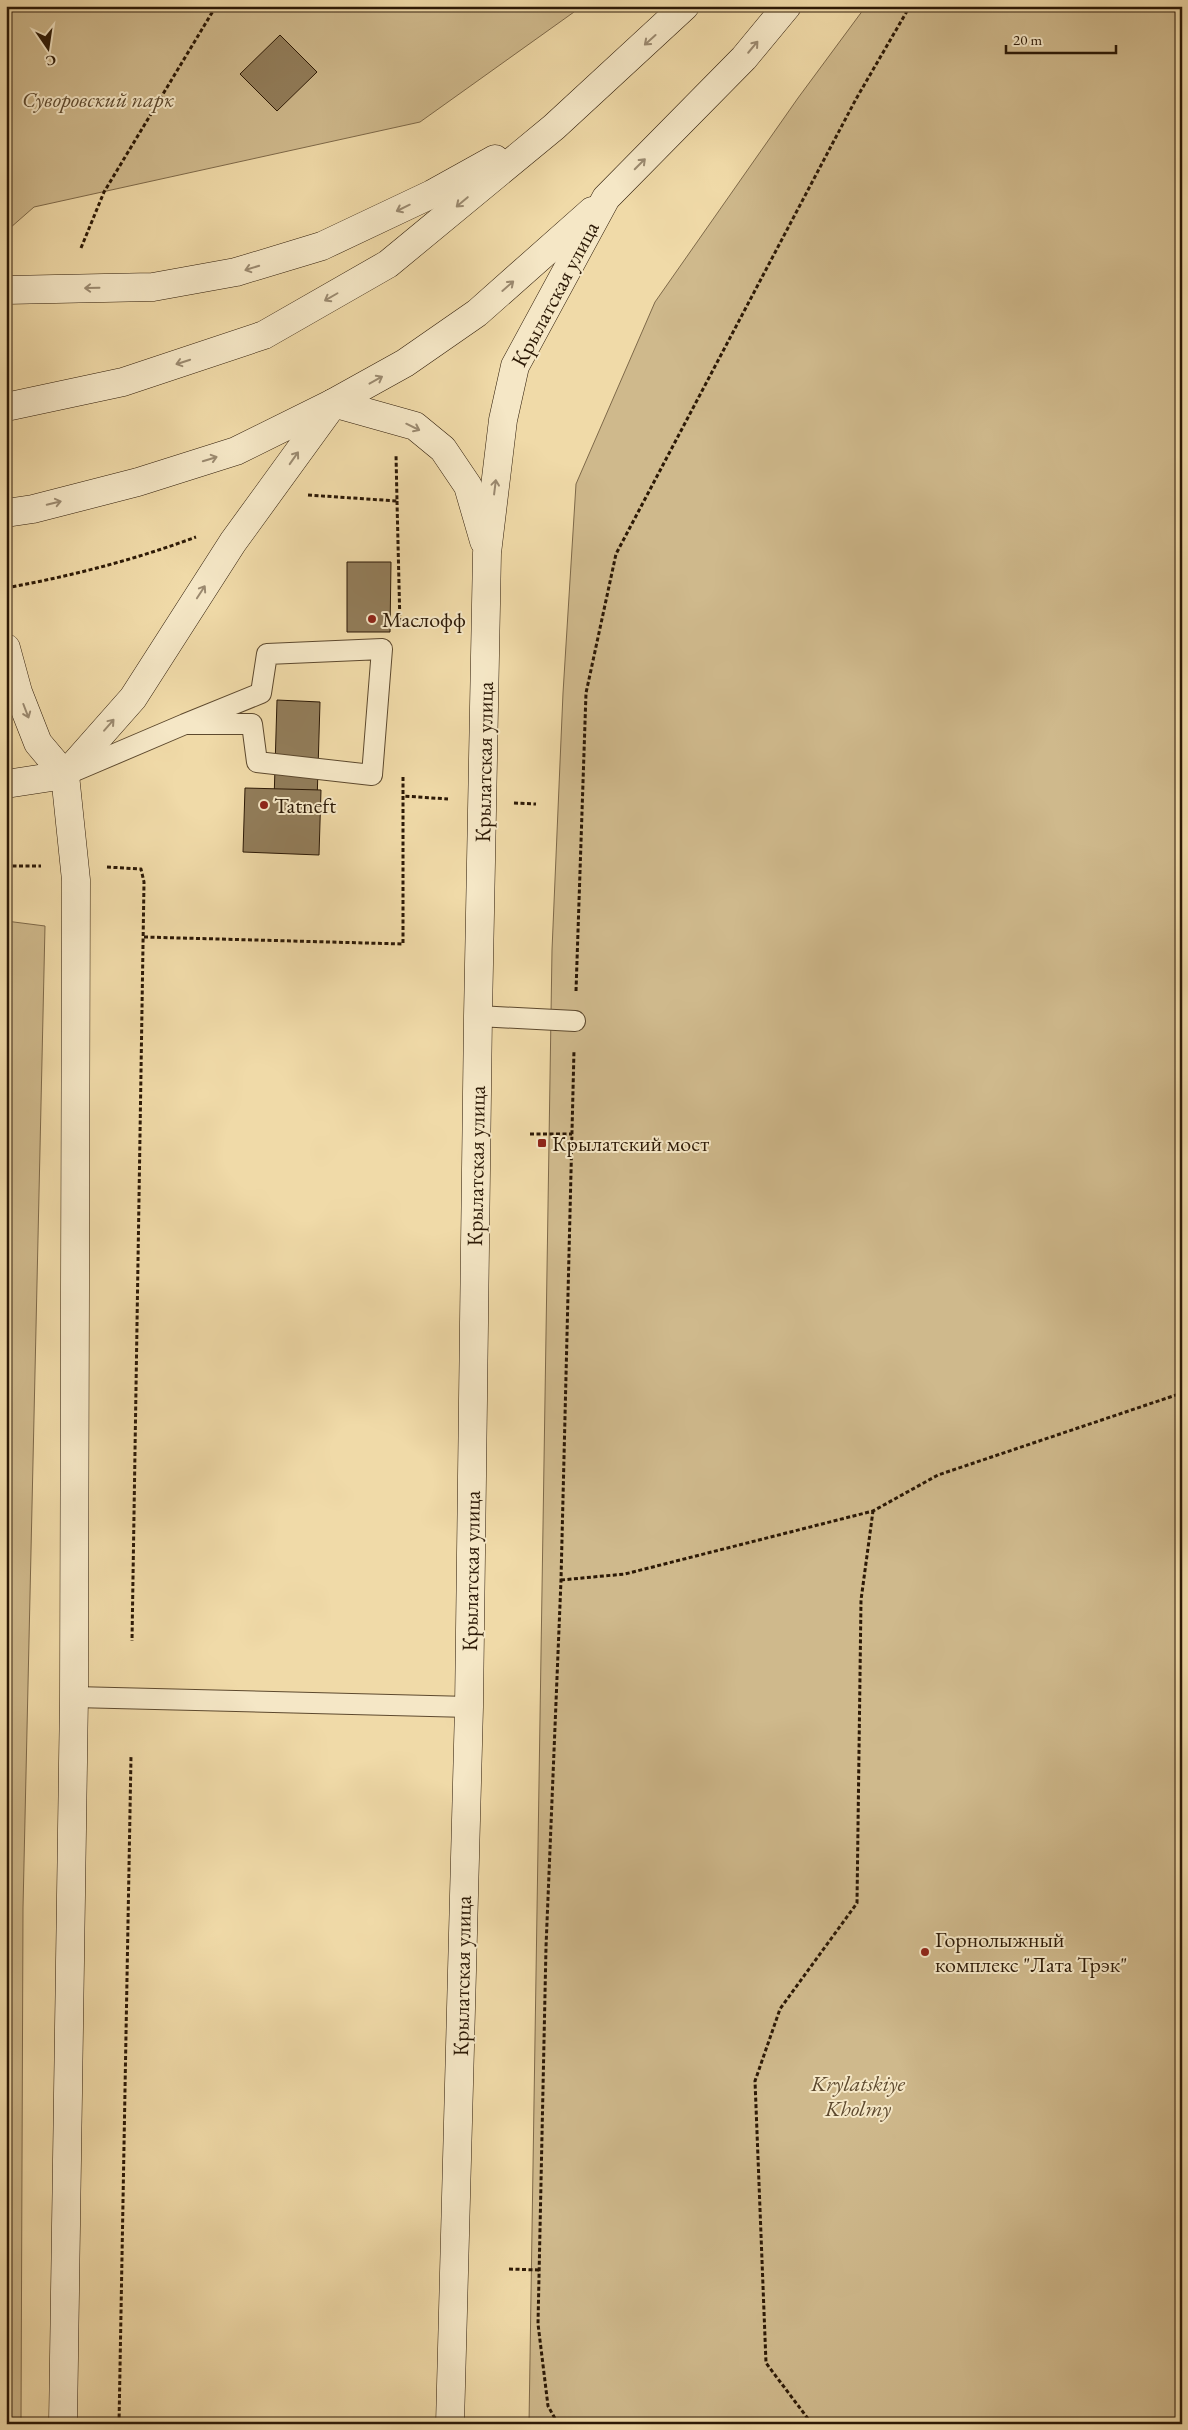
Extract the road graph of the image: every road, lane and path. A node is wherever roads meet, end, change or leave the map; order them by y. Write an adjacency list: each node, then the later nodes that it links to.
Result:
1 (216, 6): 7 (path)
2 (685, 6): 5 (main road, one-way to 5)
3 (787, 6): 6 (main road, Крылатская улица, one-way to 3)
4 (910, 6): 25 (path)
5 (554, 127): 8 (main road, one-way to 8); 10 (main road, one-way to 10)
6 (606, 198): 9 (main road, one-way to 6); 15 (main road, Крылатская улица, one-way to 6)
7 (81, 248)
8 (6, 290)
9 (333, 403): 13 (main road, one-way to 9); 15 (main road, one-way to 15); 19 (main road, one-way to 9)
10 (6, 407)
11 (396, 446): 12 (path)
12 (302, 494)
13 (6, 513)
14 (204, 535): 16 (path)
15 (487, 552): 24 (main road, Крылатская улица)
16 (6, 588)
17 (6, 648): 19 (main road, one-way to 19)
18 (186, 724): 18 (lane); 19 (lane)
19 (66, 775): 20 (main road); 32 (main road)
20 (6, 784)
21 (448, 799): 23 (path)
22 (144, 882): 23 (path)
23 (144, 937): 31 (path)
24 (478, 1016): 25 (lane); 33 (main road, Крылатская улица)
25 (575, 1021): 27 (path)
26 (530, 1134): 27 (path)
27 (572, 1134): 30 (path)
28 (1182, 1393): 29 (path)
29 (873, 1510): 30 (path); 41 (path)
30 (561, 1580): 36 (path)
31 (132, 1641)
32 (74, 1697): 33 (lane); 37 (main road)
33 (469, 1707): 39 (main road, Крылатская улица)
34 (131, 1756): 38 (path)
35 (509, 2269): 36 (path)
36 (539, 2270): 40 (path)
37 (63, 2424)
38 (120, 2424)
39 (450, 2424)
40 (558, 2424)
41 (812, 2424)

